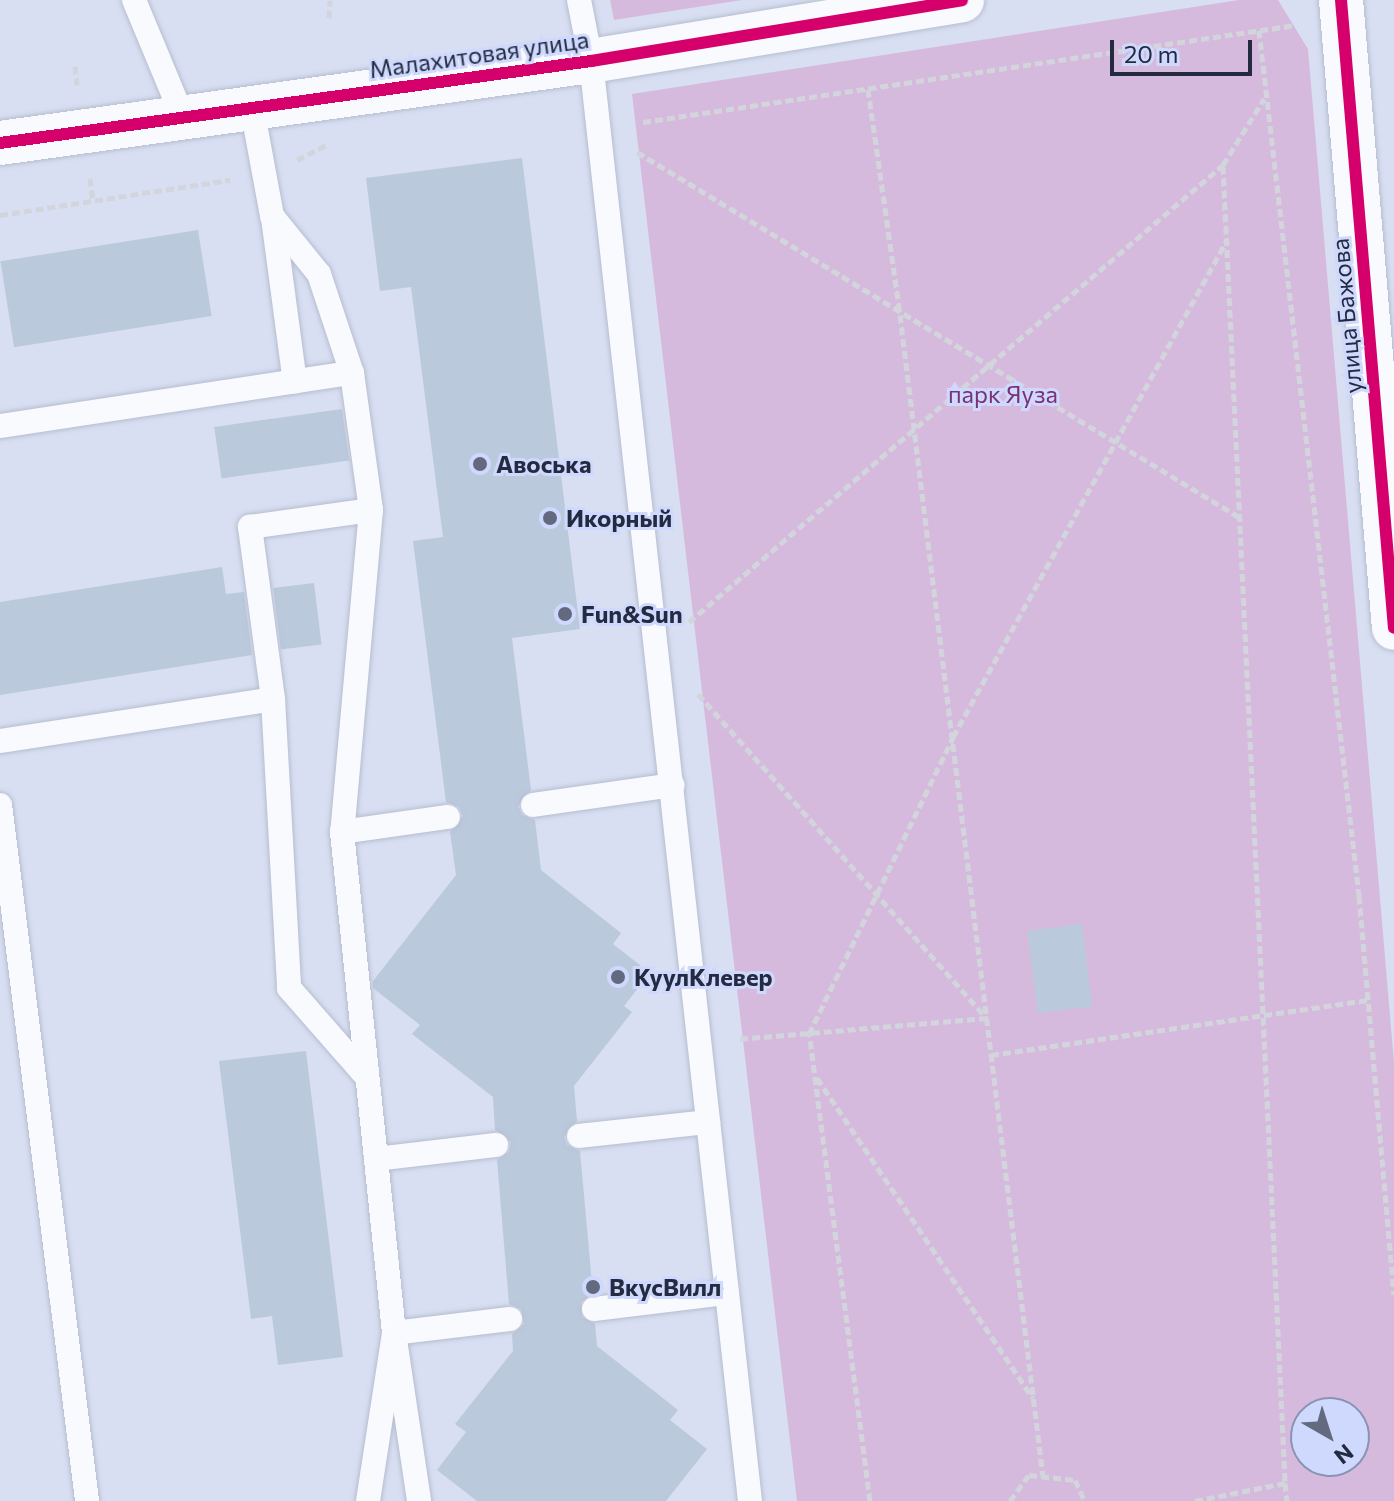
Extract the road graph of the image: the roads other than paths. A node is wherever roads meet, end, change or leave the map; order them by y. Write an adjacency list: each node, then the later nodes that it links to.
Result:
1 (134, 0): 7 (lane)
2 (579, 0): 5 (lane)
3 (962, 0): 5 (street, Малахитовая улица)
4 (1341, 0): 14 (street, улица Бажова)
5 (591, 61): 6 (street, Малахитовая улица); 17 (lane)
6 (252, 108): 7 (street, Малахитовая улица); 9 (lane)
7 (183, 118): 8 (street, Малахитовая улица)
8 (0, 143)
9 (272, 216): 10 (lane); 11 (lane)
10 (352, 373): 11 (lane); 13 (lane)
11 (295, 382): 12 (lane)
12 (0, 426)
13 (371, 510): 15 (lane); 21 (lane)
14 (1394, 628)
15 (273, 699): 16 (lane); 22 (lane)
16 (0, 741)
17 (673, 785): 19 (lane); 23 (lane)
18 (0, 805): 31 (lane)
19 (533, 805)
20 (448, 817): 21 (lane)
21 (342, 832): 22 (lane)
22 (366, 1076): 26 (lane)
23 (708, 1122): 24 (lane); 27 (lane)
24 (579, 1136)
25 (496, 1145): 26 (lane)
26 (376, 1159): 30 (lane)
27 (727, 1293): 28 (lane); 34 (lane)
28 (594, 1309)
29 (510, 1319): 30 (lane)
30 (394, 1333): 32 (lane); 33 (lane)
31 (87, 1501)
32 (368, 1501)
33 (419, 1501)
34 (750, 1501)

